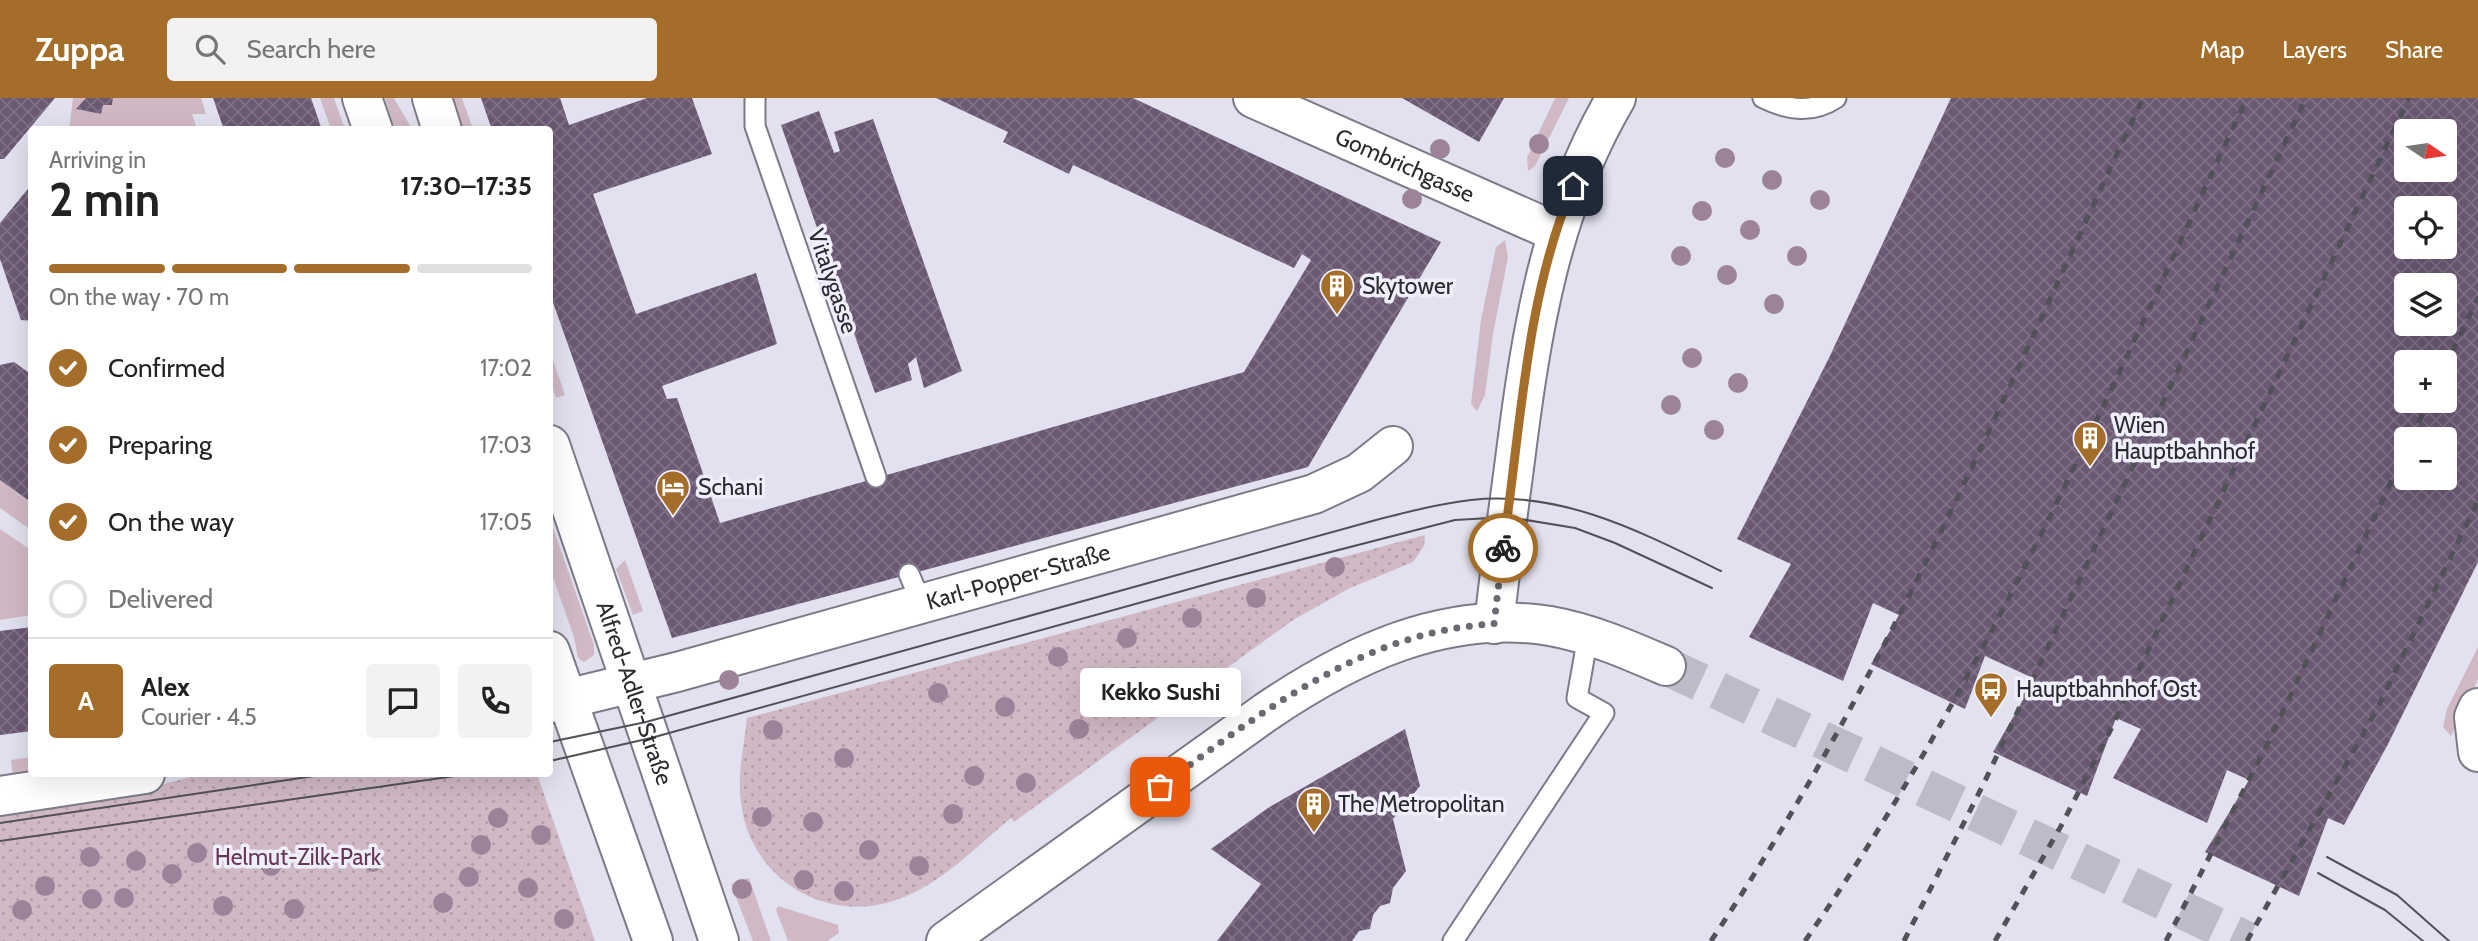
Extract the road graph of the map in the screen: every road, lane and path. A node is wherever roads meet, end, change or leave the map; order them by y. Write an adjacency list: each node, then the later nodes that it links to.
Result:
1 (362, 98): 8 (street)
2 (432, 98): 9 (street)
3 (755, 98): 13 (lane, Vitalygasse)
4 (1253, 98): 10 (street, Gombrichgasse)
5 (1616, 98): 10 (street)
6 (1763, 98): 7 (lane)
7 (1836, 98)
8 (372, 126)
9 (441, 126)
10 (1556, 232): 14 (street)
11 (1393, 446): 18 (street, Karl-Popper-Straße)
12 (553, 454): 18 (street, Alfred-Adler-Straße)
13 (876, 477)
14 (1494, 624): 15 (street); 26 (street)
15 (1588, 636): 16 (street); 27 (lane)
16 (1667, 666)
17 (553, 670): 19 (street)
18 (633, 683): 19 (street, Karl-Popper-Straße); 25 (street, Alfred-Adler-Straße)
19 (558, 701): 24 (street)
20 (2478, 708): 21 (street)
21 (2477, 749)
22 (125, 777): 23 (street)
23 (0, 796)
24 (653, 941)
25 (719, 941)
26 (946, 941)
27 (1453, 941)

